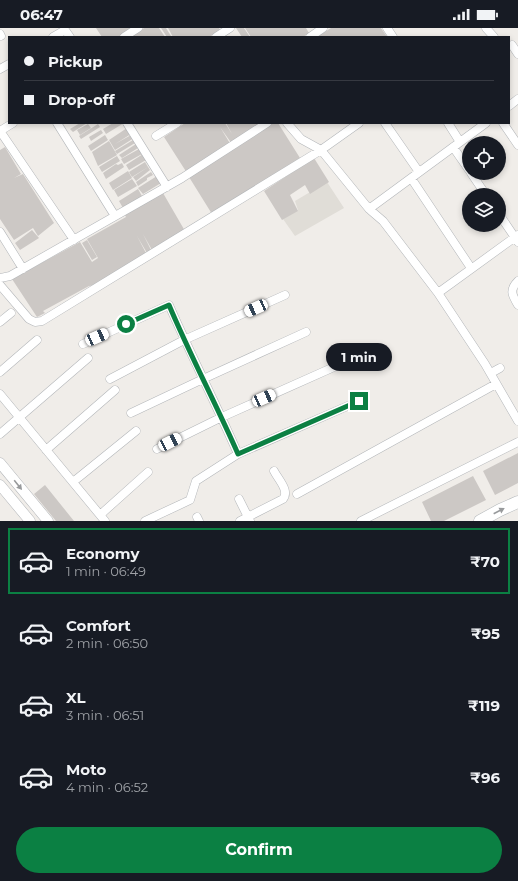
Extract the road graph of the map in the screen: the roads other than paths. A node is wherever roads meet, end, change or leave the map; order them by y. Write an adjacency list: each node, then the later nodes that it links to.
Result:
1 (138, 28): 7 (street)
2 (323, 28): 9 (street)
3 (486, 28): 10 (street)
4 (228, 31): 8 (street)
5 (66, 32): 6 (street)
6 (56, 36)
7 (126, 36)
8 (218, 36)
9 (311, 36)
10 (493, 36)
11 (513, 45): 12 (street)
12 (518, 54)
13 (518, 99): 14 (street)
14 (510, 105)
15 (11, 124): 26 (street)
16 (58, 124): 36 (street)
17 (128, 124): 34 (street)
18 (175, 124): 27 (street)
19 (265, 124): 34 (street)
20 (288, 124): 30 (street)
21 (358, 124): 30 (street)
22 (386, 124): 32 (street)
23 (448, 124): 28 (street)
24 (485, 124): 28 (street)
25 (504, 124): 29 (street)
26 (0, 131): 40 (street)
27 (156, 136)
28 (457, 144): 31 (street); 32 (street)
29 (518, 145)
30 (321, 150): 35 (street); 45 (street)
31 (462, 155)
32 (419, 172): 33 (street)
33 (411, 178): 35 (street); 41 (street)
34 (167, 187): 36 (street)
35 (369, 209): 46 (street)
36 (115, 216): 40 (street)
37 (506, 223): 39 (street)
38 (0, 232): 42 (street)
39 (517, 238): 41 (street)
40 (74, 240): 42 (street)
41 (471, 268): 46 (street)
42 (23, 269): 43 (street)
43 (0, 278)
44 (518, 281): 48 (street)
45 (0, 285)
46 (438, 292): 59 (street)
47 (285, 295): 53 (street)
48 (518, 305)
49 (11, 313): 50 (street)
50 (0, 322)
51 (306, 332): 61 (street)
52 (37, 340): 58 (street)
53 (184, 340): 54 (street); 60 (street); 61 (street)
54 (83, 344)
55 (88, 358): 67 (street)
56 (334, 367): 68 (street)
57 (500, 368): 59 (street)
58 (0, 372)
59 (491, 374): 62 (street)
60 (110, 379)
61 (203, 379): 66 (street); 68 (street)
62 (496, 384): 69 (street); 81 (street)
63 (115, 390): 74 (street)
64 (0, 394): 67 (street)
65 (359, 401): 75 (street)
66 (131, 413)
67 (19, 417): 71 (street); 74 (street)
68 (222, 417): 73 (street); 75 (street)
69 (518, 421)
70 (136, 431): 79 (street)
71 (0, 434)
72 (518, 442): 91 (street)
73 (157, 449)
74 (46, 450): 79 (street)
75 (238, 454): 89 (street)
76 (0, 463): 84 (street, one-way to 84)
77 (274, 471): 87 (street)
78 (148, 472): 85 (street)
79 (73, 482): 85 (street)
80 (0, 485): 86 (street)
81 (297, 494)
82 (239, 499): 87 (street)
83 (518, 502): 92 (main road, one-way to 83)
84 (37, 508): 86 (street); 88 (street)
85 (102, 518)
86 (24, 519)
87 (249, 519): 90 (street)
88 (48, 521)
89 (145, 521)
90 (240, 521)
91 (361, 521)
92 (480, 521)

